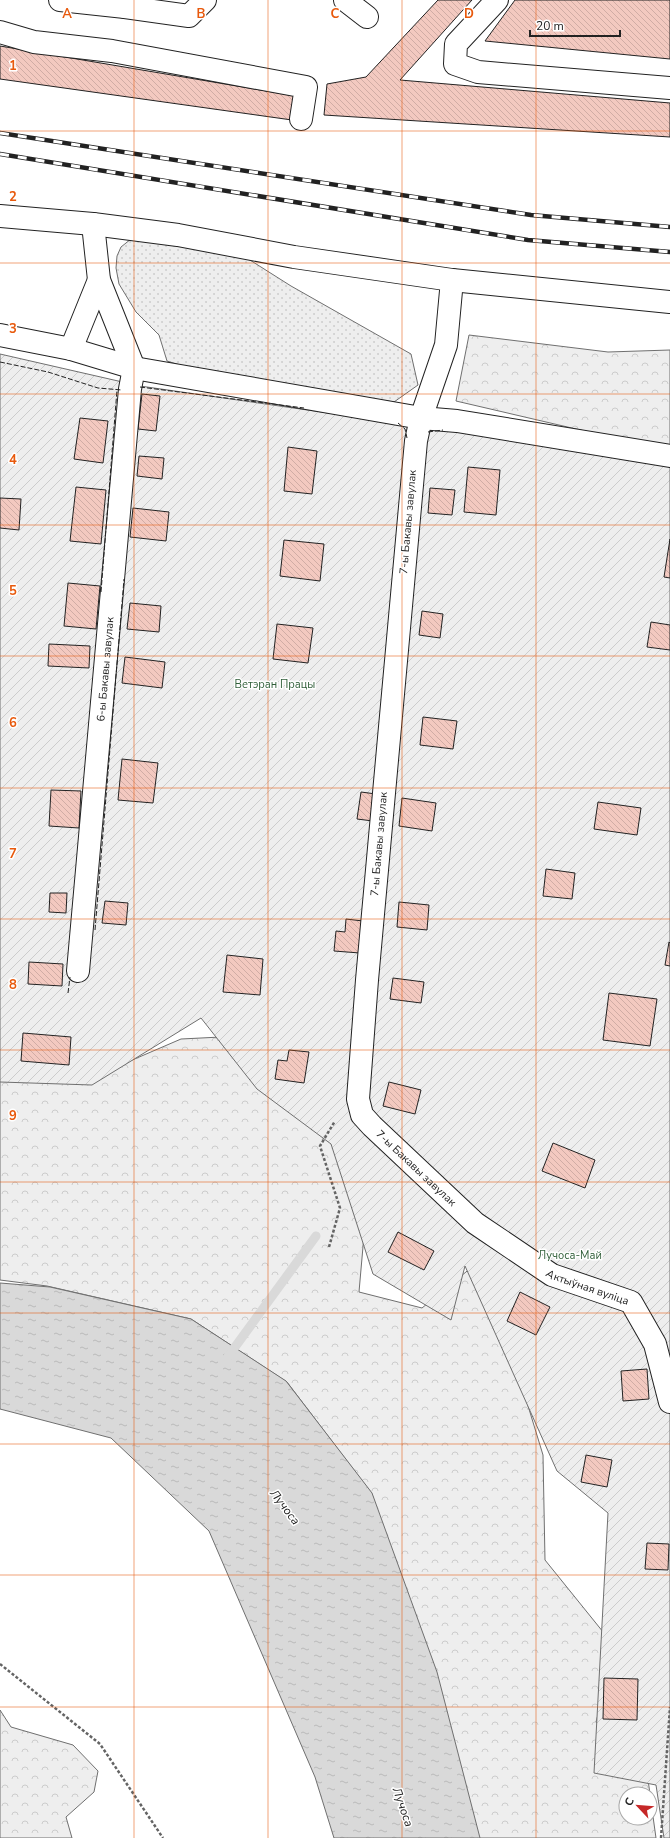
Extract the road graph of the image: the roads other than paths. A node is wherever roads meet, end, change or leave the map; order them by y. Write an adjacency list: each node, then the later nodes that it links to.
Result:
1 (60, 0): 5 (street)
2 (205, 0): 5 (street)
3 (346, 0): 6 (street)
4 (497, 0): 8 (street)
5 (128, 3)
6 (367, 17)
7 (0, 32): 9 (street)
8 (670, 88)
9 (301, 119)
10 (0, 216): 11 (street)
11 (93, 224): 12 (street); 13 (street)
12 (99, 280): 16 (street); 17 (street)
13 (452, 280): 14 (street); 18 (street, 7-ы Бакавы завулак)
14 (670, 302)
15 (0, 335): 16 (street)
16 (71, 349): 17 (street)
17 (134, 368): 18 (street); 20 (street, 6-ы Бакавы завулак)
18 (421, 418): 19 (street); 21 (street, 7-ы Бакавы завулак)
19 (670, 456)
20 (78, 971)
21 (475, 1223): 22 (street, Актыўная вуліца)
22 (670, 1402)

